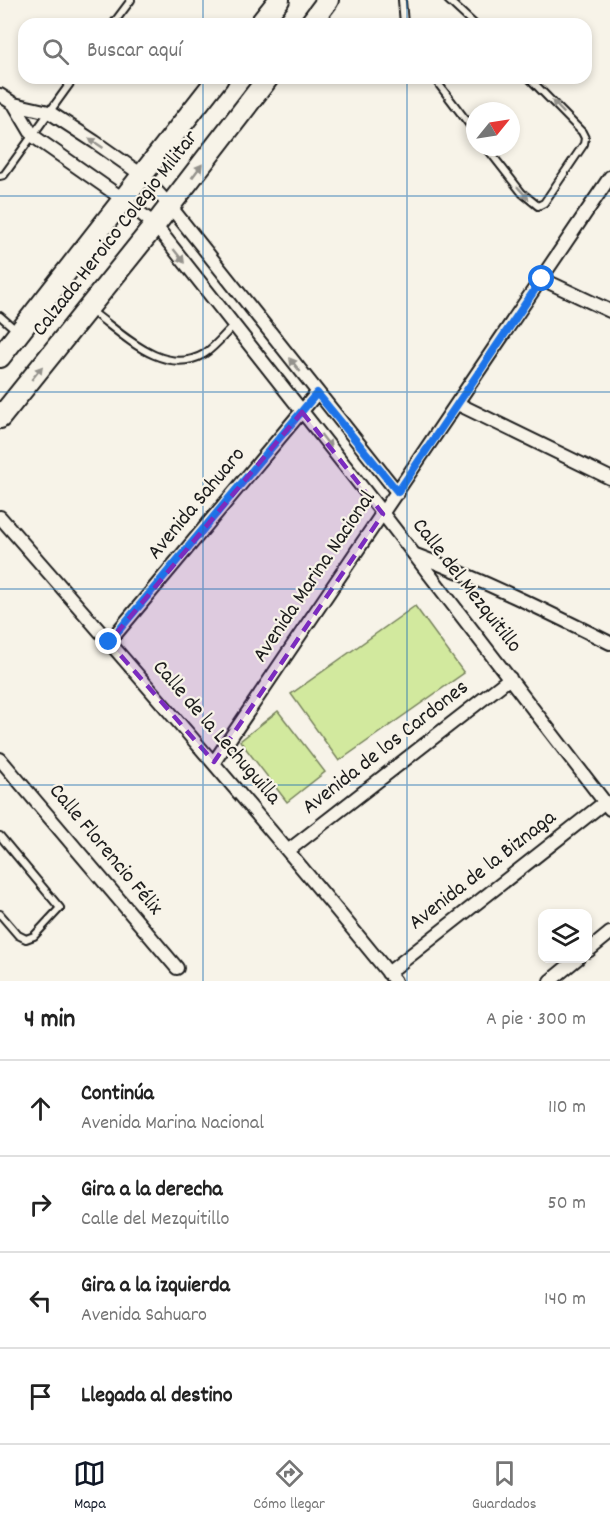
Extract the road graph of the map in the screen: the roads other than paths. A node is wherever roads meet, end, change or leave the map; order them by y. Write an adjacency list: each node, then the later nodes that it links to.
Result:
1 (131, 0): 6 (lane)
2 (279, 0): 7 (main road)
3 (328, 0): 8 (main road)
4 (402, 0): 9 (lane)
5 (448, 0): 10 (lane)
6 (118, 18)
7 (265, 18)
8 (314, 18)
9 (404, 18)
10 (468, 18)
11 (70, 84): 18 (lane)
12 (213, 84): 22 (main road, Calzada Heroico Colegio Militar)
13 (263, 84): 26 (main road, Calzada Heroico Colegio Militar, one-way to 13)
14 (439, 84): 19 (lane)
15 (535, 84): 21 (lane, one-way to 15)
16 (0, 95): 17 (street)
17 (14, 104): 18 (street); 20 (street)
18 (49, 112): 20 (lane); 22 (street, one-way to 18)
19 (466, 120)
20 (33, 136): 23 (lane); 25 (street, Calle del Mezquitillo)
21 (493, 156)
22 (142, 175): 25 (main road, Calzada Heroico Colegio Militar); 26 (street)
23 (0, 176)
24 (610, 177): 28 (street, Avenida Marina Nacional)
25 (123, 199): 27 (street, Calle del Mezquitillo); 33 (main road, Calzada Heroico Colegio Militar)
26 (170, 206): 27 (main road, Calzada Heroico Colegio Militar); 35 (street, one-way to 26)
27 (155, 225): 29 (main road, Calzada Heroico Colegio Militar); 32 (street, Calle del Mezquitillo, one-way to 32)
28 (542, 279): 30 (street); 36 (street, Avenida Marina Nacional)
29 (88, 309): 32 (lane); 38 (main road, Calzada Heroico Colegio Militar, one-way to 29)
30 (610, 311)
31 (0, 316): 33 (lane)
32 (234, 325): 37 (street, Calle del Mezquitillo)
33 (19, 332): 34 (main road, Calzada Heroico Colegio Militar)
34 (0, 357)
35 (317, 393): 37 (street, Avenida Sahuaro); 40 (street)
36 (458, 404): 39 (street); 40 (street, Avenida Marina Nacional)
37 (302, 412): 41 (street, Calle del Mezquitillo, one-way to 41); 44 (street, Avenida Sahuaro)
38 (0, 418)
39 (610, 478)
40 (398, 492): 41 (street, Avenida Marina Nacional)
41 (383, 514): 43 (street, Calle del Mezquitillo); 48 (street, Avenida Marina Nacional)
42 (0, 517): 44 (street, Calle de la Lechuguilla)
43 (415, 555): 45 (street); 46 (street, Calle del Mezquitillo)
44 (109, 642): 48 (street, Calle de la Lechuguilla)
45 (610, 643)
46 (510, 678): 49 (street, Calle del Mezquitillo); 51 (street, Avenida de los Cardones)
47 (0, 759): 56 (street, Calle Florencio Félix)
48 (214, 762): 51 (street, Calle de la Lechuguilla)
49 (607, 806): 57 (street, Avenida de la Biznaga)
50 (0, 836): 52 (lane)
51 (289, 850): 57 (street, Calle de la Lechuguilla)
52 (0, 914)
53 (610, 933): 54 (street)
54 (592, 948)
55 (572, 963): 58 (street)
56 (177, 968)
57 (392, 977)
58 (550, 981)

